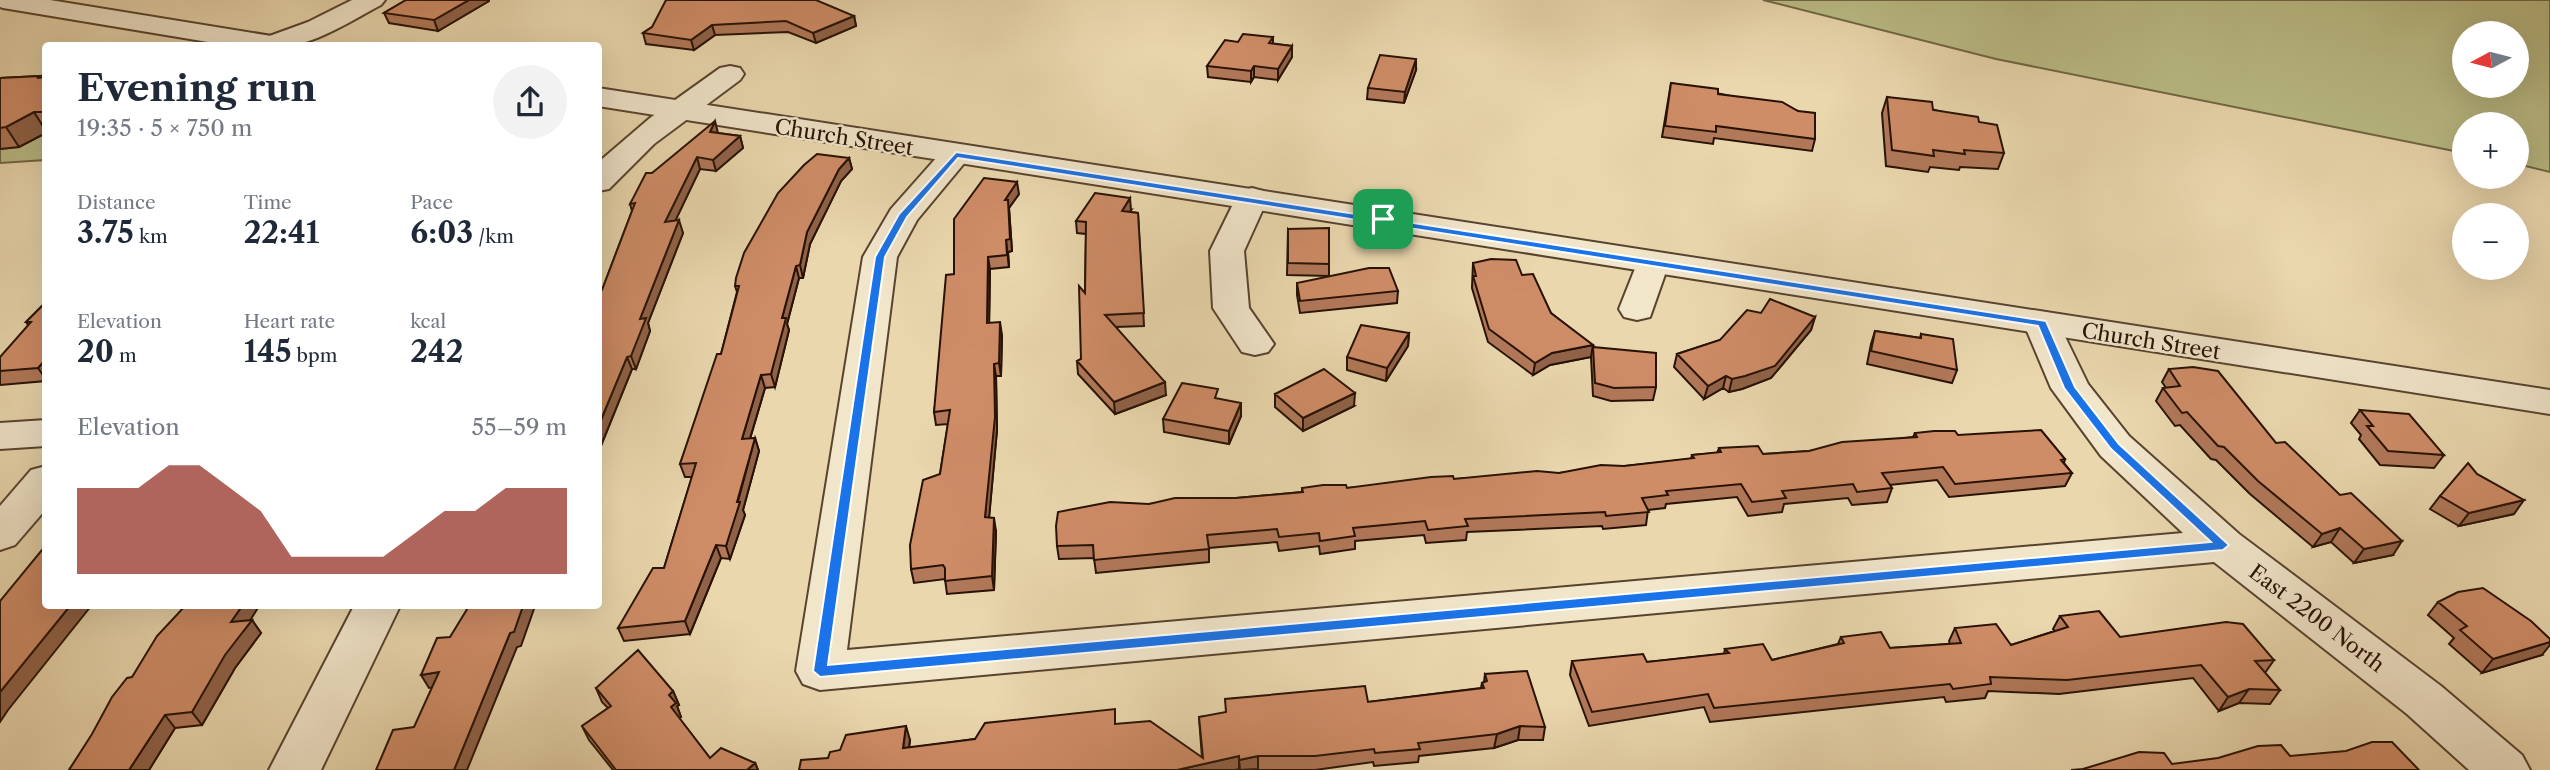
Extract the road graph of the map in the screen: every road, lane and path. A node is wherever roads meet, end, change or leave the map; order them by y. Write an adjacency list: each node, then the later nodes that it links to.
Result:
1 (3, 0): 3 (street)
2 (372, 0): 4 (street)
3 (261, 42)
4 (286, 42)
5 (730, 74): 7 (street)
6 (602, 98): 7 (street, Church Street)
7 (680, 110): 8 (street, Church Street); 9 (street)
8 (956, 155): 10 (street, Church Street); 20 (street)
9 (602, 177)
10 (1252, 198): 11 (street, Church Street); 14 (street)
11 (1652, 263): 12 (street); 13 (street, Church Street)
12 (1637, 309)
13 (2042, 324): 15 (street, Church Street); 20 (street, East 2200 North)
14 (1255, 344)
15 (2547, 407)
16 (42, 433): 17 (street)
17 (0, 436)
18 (42, 485): 19 (street)
19 (0, 534)
20 (2223, 545): 23 (street, East 2200 North)
21 (376, 609): 22 (street)
22 (295, 770)
23 (2504, 770)

